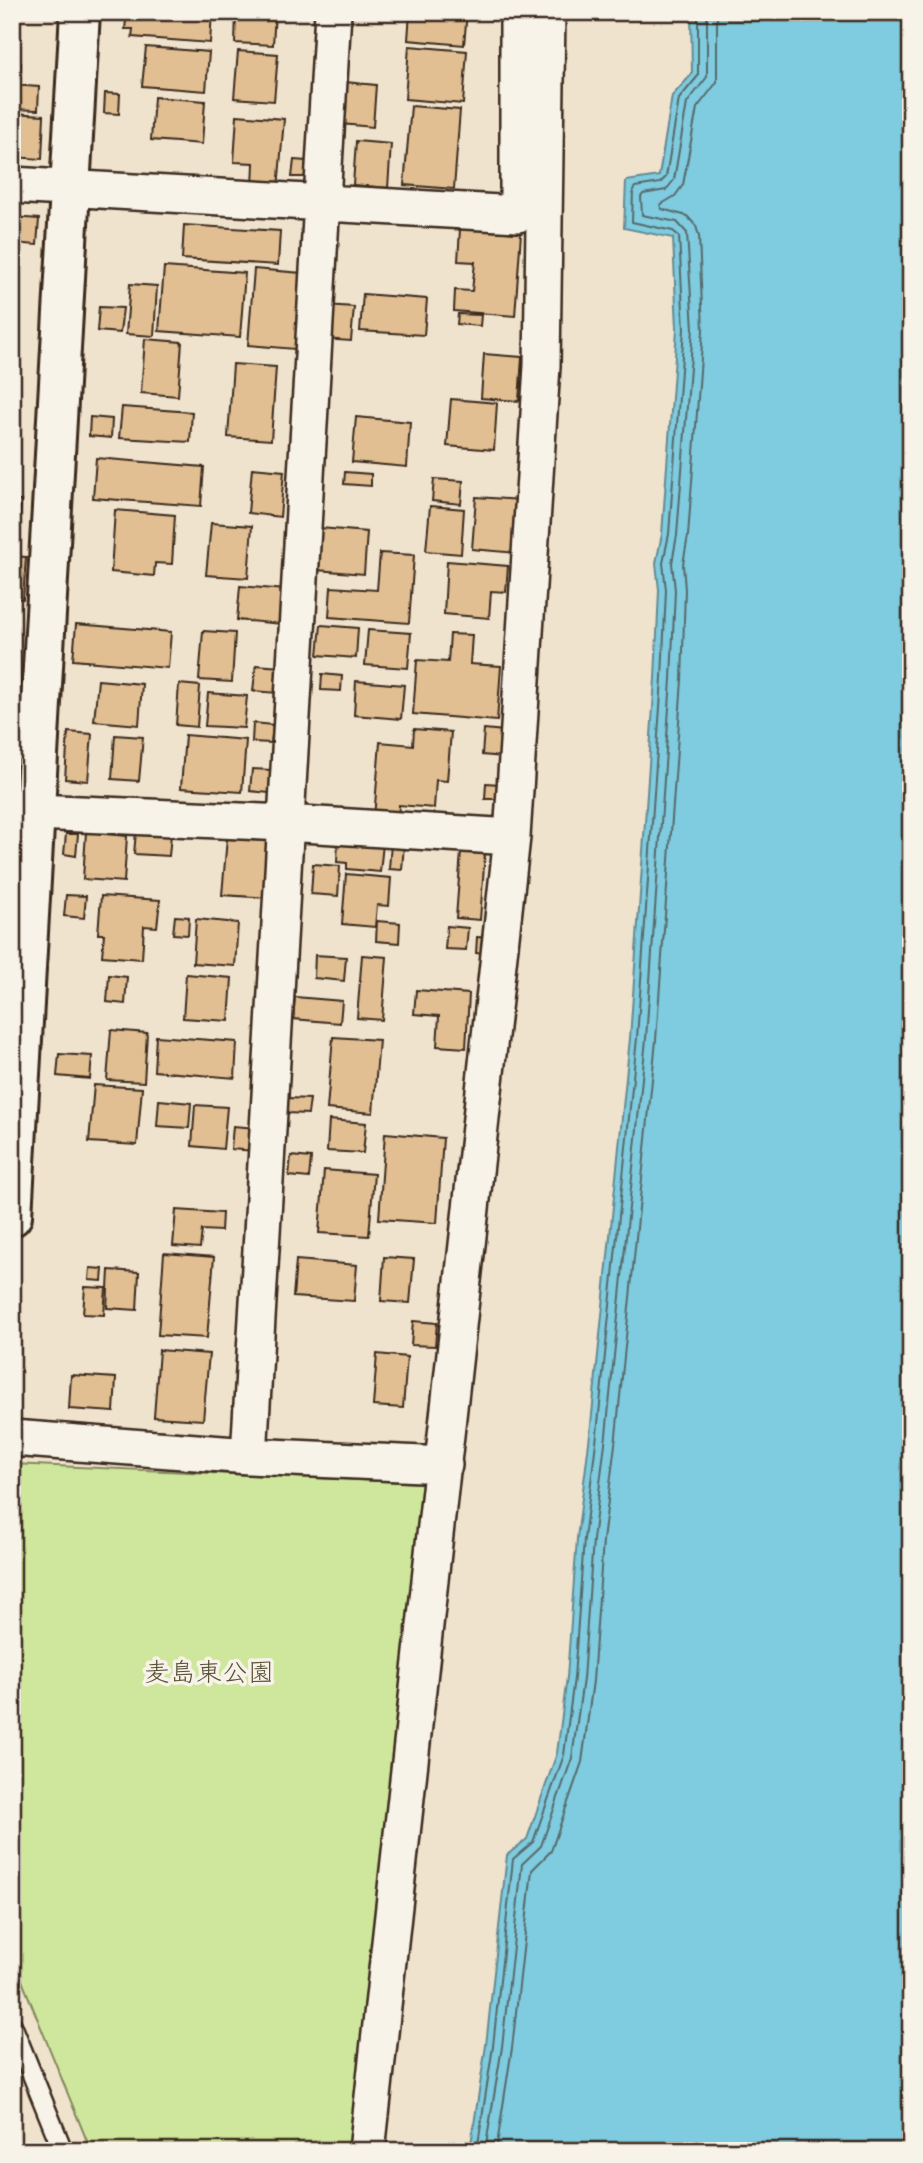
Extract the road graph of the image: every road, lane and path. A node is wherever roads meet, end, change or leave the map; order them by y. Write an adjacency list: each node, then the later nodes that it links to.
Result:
1 (80, 12): 6 (street)
2 (333, 12): 7 (street)
3 (518, 12): 7 (street)
4 (547, 12): 10 (street)
5 (12, 186): 6 (street)
6 (69, 189): 7 (street); 8 (street)
7 (321, 203): 9 (street)
8 (24, 812): 9 (street); 11 (street)
9 (286, 823): 10 (street); 13 (street)
10 (512, 837): 14 (street)
11 (12, 1216)
12 (12, 1438): 13 (street)
13 (249, 1456): 14 (street)
14 (444, 1465): 17 (street)
15 (12, 2025): 16 (lane)
16 (63, 2151)
17 (367, 2151)

